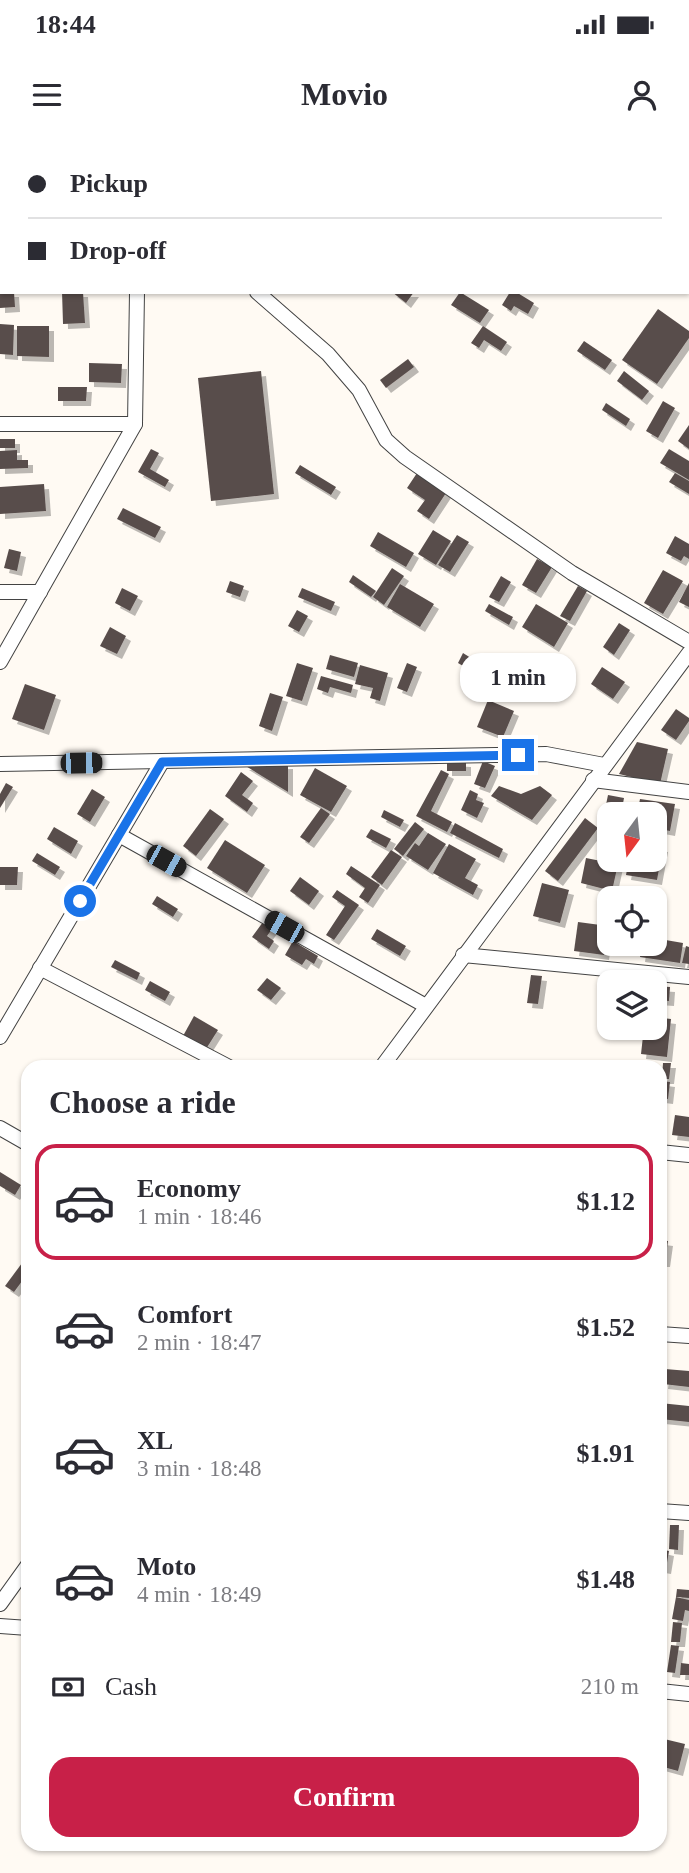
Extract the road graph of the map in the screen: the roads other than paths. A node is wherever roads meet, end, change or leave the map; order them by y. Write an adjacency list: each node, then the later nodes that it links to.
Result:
1 (137, 294): 4 (street)
2 (259, 294): 7 (street)
3 (0, 424): 4 (street)
4 (135, 424): 6 (street)
5 (0, 592): 6 (street)
6 (40, 592): 9 (street)
7 (689, 642)
8 (689, 653): 12 (street)
9 (0, 662)
10 (162, 762): 11 (street); 12 (street); 15 (street)
11 (0, 764)
12 (604, 765): 13 (street)
13 (593, 780): 14 (street); 16 (street)
14 (689, 792)
15 (119, 835): 17 (street); 19 (street)
16 (463, 955): 18 (street); 19 (street)
17 (40, 968): 20 (street); 22 (street)
18 (689, 976)
19 (426, 1006): 23 (street)
20 (5, 1020): 21 (street)
21 (0, 1037)
22 (216, 1060)
23 (388, 1060)
24 (0, 1128): 25 (street)
25 (21, 1140)
26 (667, 1152): 27 (street)
27 (689, 1154)
28 (667, 1334): 29 (street)
29 (689, 1336)
30 (667, 1511): 31 (street)
31 (689, 1513)
32 (21, 1575): 33 (street)
33 (0, 1604)
34 (0, 1626): 35 (street)
35 (21, 1628)
36 (667, 1692): 37 (street)
37 (689, 1694)

